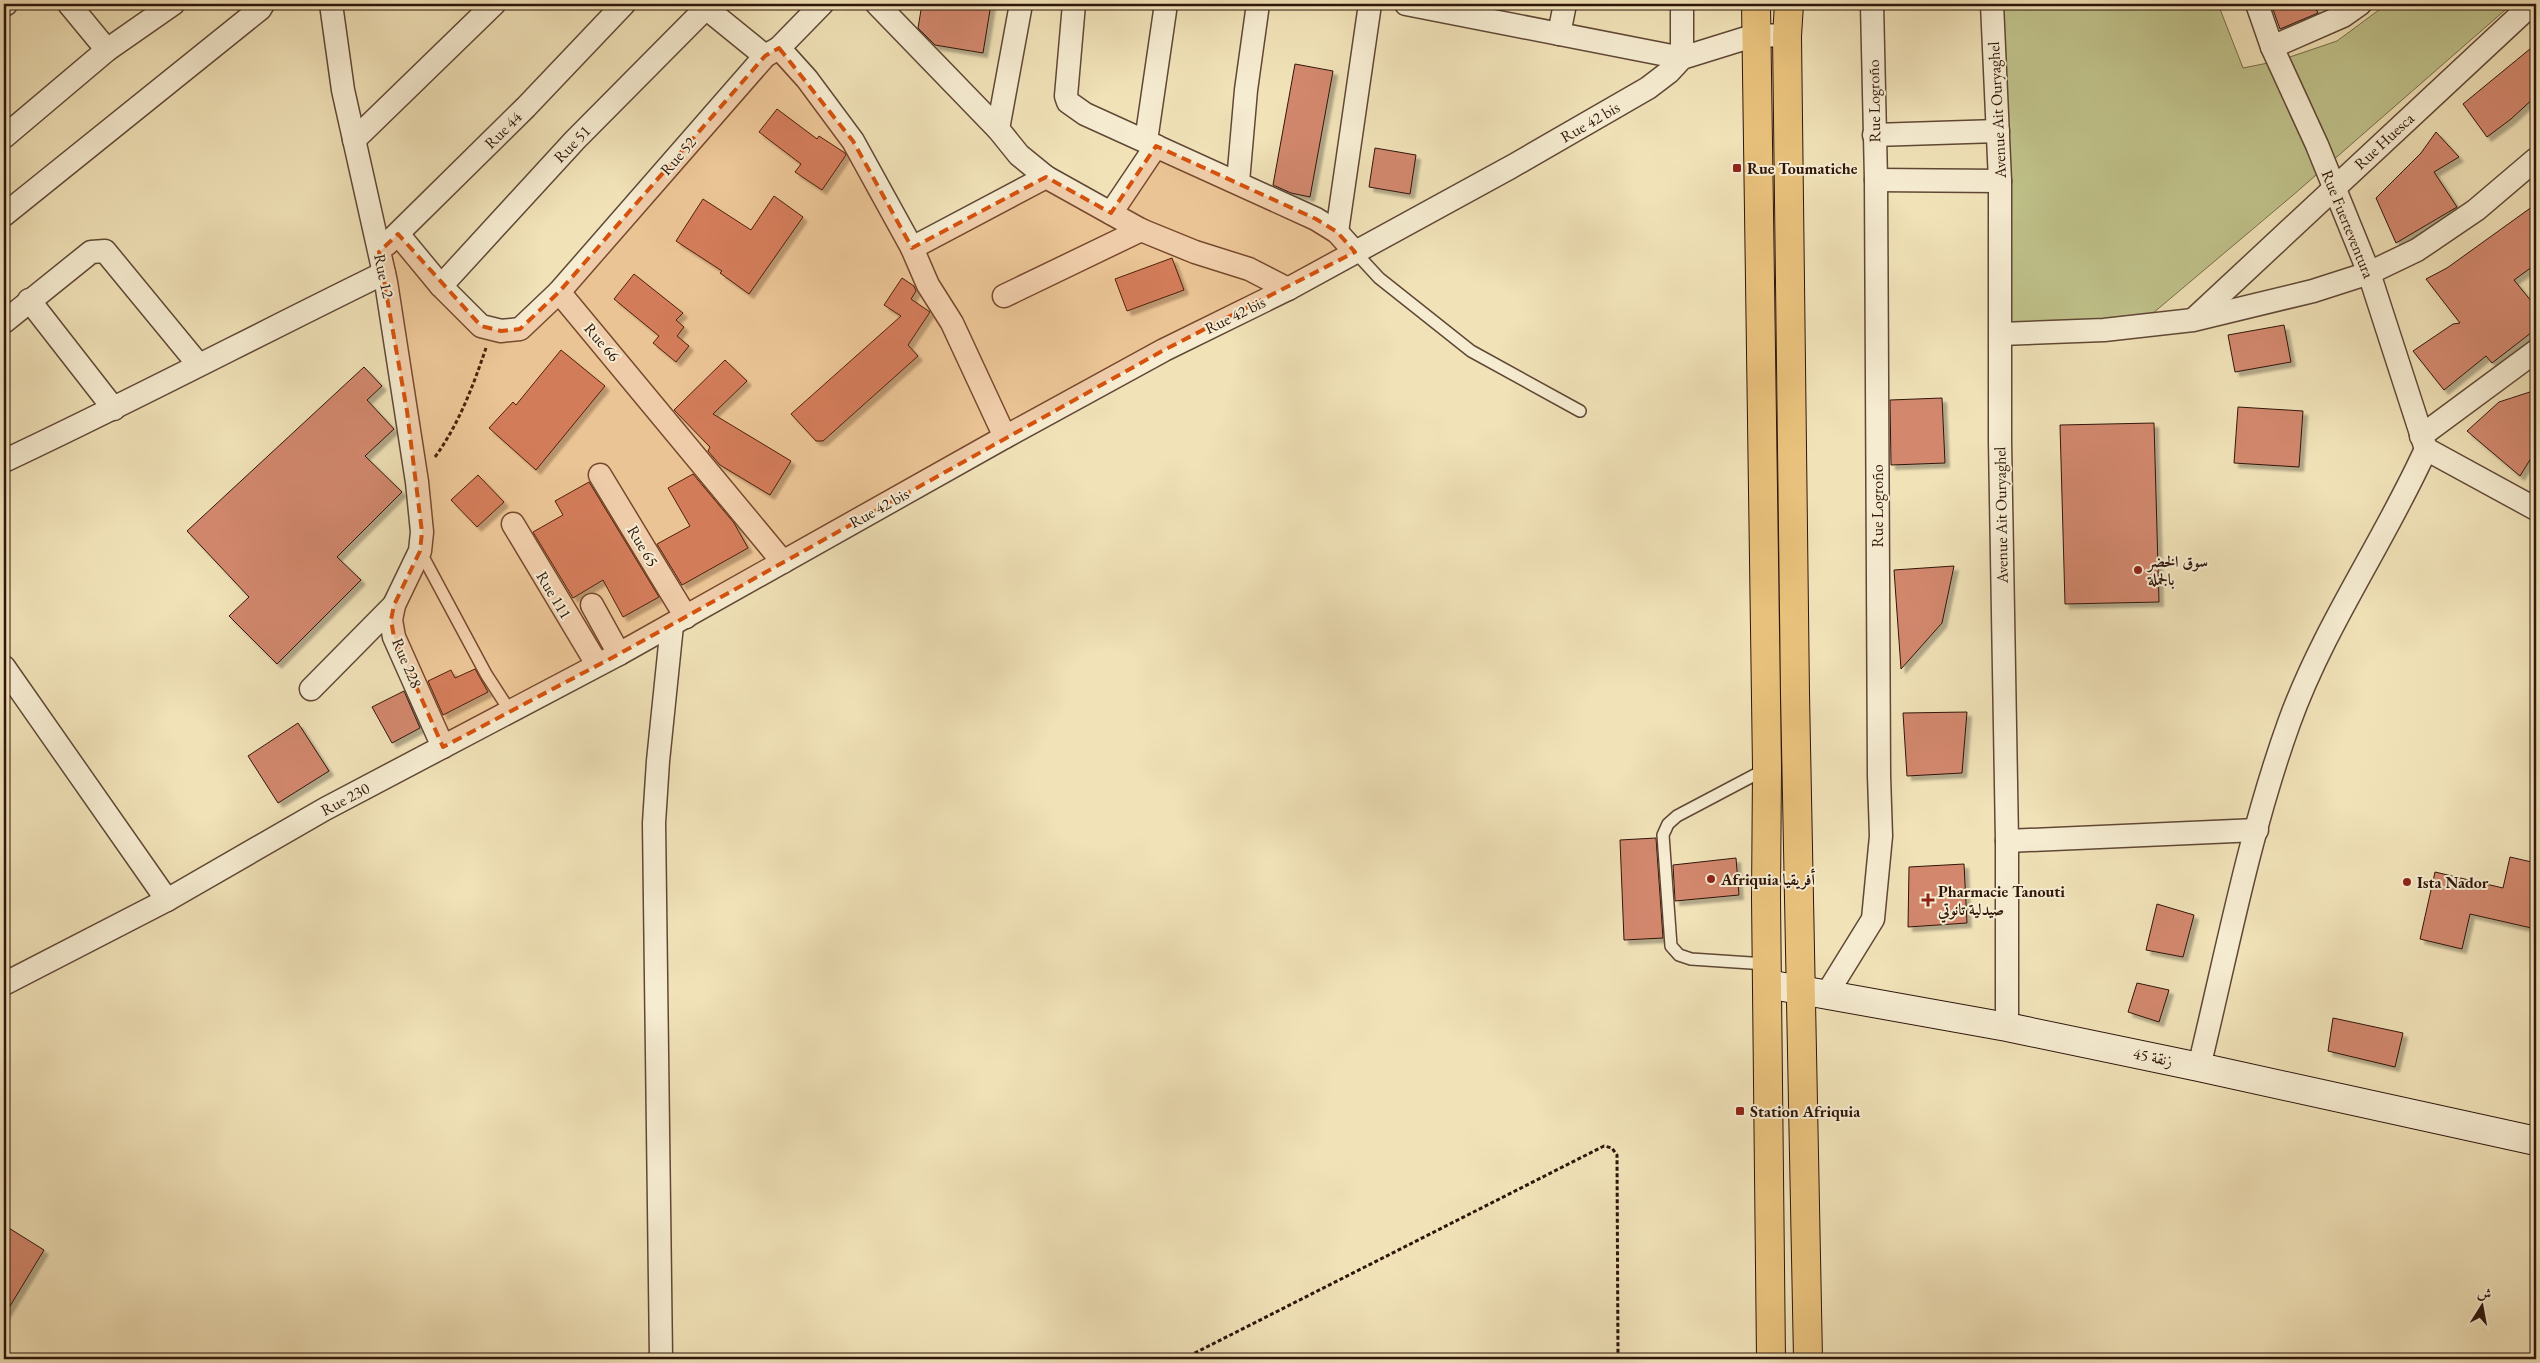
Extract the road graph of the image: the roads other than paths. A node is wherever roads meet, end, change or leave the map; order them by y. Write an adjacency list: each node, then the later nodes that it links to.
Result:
1 (69, 4): 29 (street)
2 (173, 4): 29 (street)
3 (263, 4): 45 (street)
4 (331, 4): 36 (street, Rue 12)
5 (494, 4): 36 (street)
6 (624, 4): 48 (street, Rue 44)
7 (822, 4): 30 (street, Rue 52)
8 (877, 4): 32 (street)
9 (1021, 4): 32 (street)
10 (1074, 4): 37 (street)
11 (1166, 4): 37 (street)
12 (1258, 4): 42 (street)
13 (1370, 4): 47 (street)
14 (1406, 4): 25 (street)
15 (1564, 4): 25 (street)
16 (1682, 4): 31 (street)
17 (1756, 4): 26 (main road)
18 (1789, 4): 27 (main road)
19 (1872, 4): 34 (street, Rue Logroño)
20 (1992, 4): 33 (street, Avenue Ait Ouryaghel)
21 (2258, 4): 28 (street, Rue Fuerteventura)
22 (2360, 4): 28 (street)
23 (2532, 4): 43 (street, Rue Huesca)
24 (704, 6): 30 (street); 53 (street, Rue 51)
25 (1559, 34): 31 (street)
26 (1756, 35): 27 (street, Rue 42 bis); 31 (street, Rue 42 bis); 82 (main road)
27 (1787, 36): 88 (main road)
28 (2272, 47): 43 (street, Rue Fuerteventura)
29 (107, 50): 35 (street)
30 (772, 52): 49 (street); 55 (street, Rue 52)
31 (1682, 58): 50 (street, Rue 42 bis)
32 (998, 129): 39 (street)
33 (1998, 131): 34 (street); 41 (street, Avenue Ait Ouryaghel)
34 (1874, 135): 40 (street, Rue Logroño)
35 (4, 137)
36 (354, 140): 51 (street, Rue 12)
37 (1151, 144): 42 (street); 44 (street)
38 (2536, 159): 52 (street)
39 (1046, 177): 44 (street); 49 (street)
40 (1876, 180): 41 (street); 88 (street, Rue Logroño)
41 (2000, 181): 60 (street, Avenue Ait Ouryaghel)
42 (1238, 182): 47 (street)
43 (2334, 188): 52 (street, Rue Fuerteventura); 58 (street, Rue Huesca)
44 (1111, 213): 46 (street)
45 (4, 215)
46 (1140, 230): 54 (street); 56 (street)
47 (1337, 232): 50 (street)
48 (398, 234): 51 (street, Rue 44); 53 (street)
49 (912, 248): 65 (street)
50 (1355, 252): 54 (street, Rue 42 bis); 64 (lane)
51 (381, 262): 62 (street, Rue 44); 71 (street, Rue 12)
52 (2369, 273): 58 (street); 66 (street, Rue Fuerteventura)
53 (441, 286): 55 (street)
54 (1288, 290): 65 (street, Rue 42 bis)
55 (559, 292): 72 (street, Rue 66)
56 (1004, 296)
57 (29, 300): 59 (street); 62 (street); 63 (street)
58 (2193, 320): 60 (street)
59 (4, 322)
60 (2001, 334): 84 (street, Avenue Ait Ouryaghel)
61 (2536, 351): 66 (street)
62 (198, 364): 63 (street, Rue 44)
63 (114, 409): 67 (street, Rue 44)
64 (1580, 411)
65 (1005, 436): 72 (street, Rue 42 bis)
66 (2424, 443): 69 (street); 83 (street)
67 (4, 461)
68 (600, 475): 75 (street, Rue 65)
69 (2536, 509)
70 (514, 524): 77 (street, Rue 111)
71 (420, 551): 73 (street, Rue 228); 80 (lane)
72 (783, 562): 75 (street, Rue 42 bis)
73 (394, 605): 79 (street); 81 (street, Rue 228)
74 (592, 605): 76 (street)
75 (679, 621): 76 (street, Rue 230); 92 (street)
76 (619, 654): 77 (street, Rue 230)
77 (597, 664): 80 (street, Rue 230)
78 (4, 666): 85 (street)
79 (311, 689)
80 (510, 711): 81 (street, Rue 230)
81 (443, 747): 85 (street, Rue 230)
82 (1767, 768): 86 (main road); 86 (lane)
83 (2256, 830): 84 (street); 90 (street)
84 (2007, 841): 89 (street, Avenue Ait Ouryaghel)
85 (167, 900): 87 (street, Rue 230)
86 (1767, 974): 88 (street, زنقة 45); 93 (main road)
87 (4, 984)
88 (1814, 993): 89 (street, زنقة 45); 94 (main road)
89 (2007, 1027): 90 (street, زنقة 45)
90 (2199, 1066): 91 (street, زنقة 45)
91 (2536, 1142)
92 (661, 1359)
93 (1771, 1359)
94 (1808, 1359)

